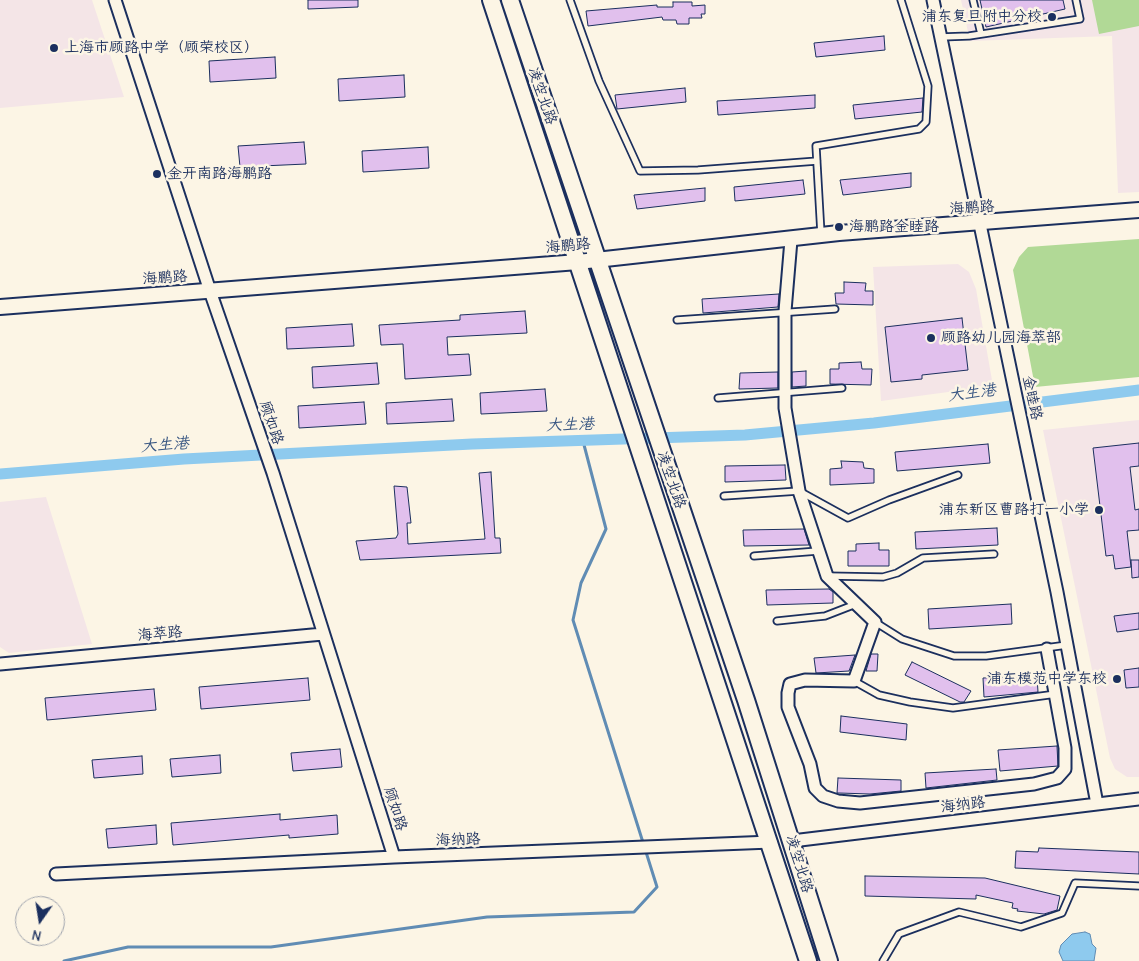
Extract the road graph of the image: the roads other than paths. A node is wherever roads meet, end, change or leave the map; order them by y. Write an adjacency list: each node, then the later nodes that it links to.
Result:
1 (115, 0): 18 (street, 顾如路)
2 (491, 0): 17 (main road, 凌空北路)
3 (510, 0): 16 (main road, 凌空北路)
4 (570, 0): 11 (lane)
5 (901, 0): 11 (lane)
6 (933, 0): 10 (street, 金睦路)
7 (973, 0): 9 (lane)
8 (1076, 0): 9 (lane)
9 (981, 34): 10 (lane)
10 (941, 37): 13 (street, 金睦路)
11 (817, 161): 14 (lane)
12 (1139, 210): 13 (street, 海鹏路)
13 (980, 224): 14 (street, 海鹏路); 37 (street, 金睦路)
14 (821, 237): 15 (street, 海鹏路)
15 (791, 240): 16 (street, 海鹏路); 21 (street)
16 (596, 259): 17 (street, 海鹏路); 44 (main road, 凌空北路)
17 (578, 262): 18 (street, 海鹏路); 45 (main road, 凌空北路)
18 (210, 291): 19 (street, 海鹏路); 36 (street, 顾如路)
19 (0, 307)
20 (835, 309): 21 (lane)
21 (785, 311): 22 (lane); 24 (street)
22 (677, 320)
23 (842, 388): 24 (lane)
24 (785, 392): 25 (lane); 27 (street)
25 (718, 398)
26 (958, 475): 27 (lane)
27 (799, 491): 28 (lane); 29 (street)
28 (724, 496)
29 (818, 551): 31 (lane); 32 (street)
30 (994, 554): 32 (lane)
31 (754, 556)
32 (826, 576): 33 (street)
33 (856, 604): 34 (lane); 35 (street)
34 (777, 622)
35 (875, 622): 38 (lane); 40 (street)
36 (323, 634): 39 (street, 海萃路); 46 (street, 顾如路)
37 (1067, 645): 38 (lane); 43 (street, 金睦路)
38 (1047, 649): 41 (street)
39 (0, 664)
40 (854, 681): 41 (lane); 41 (street)
41 (1057, 694)
42 (1139, 799): 43 (street, 海纳路)
43 (1097, 804): 44 (street, 海纳路)
44 (792, 840): 50 (main road, 凌空北路)
45 (771, 842): 46 (street, 海纳路); 49 (main road, 凌空北路)
46 (394, 857): 47 (street, 海纳路)
47 (56, 874)
48 (1139, 886): 51 (lane)
49 (808, 961)
50 (829, 961)
51 (883, 961)

